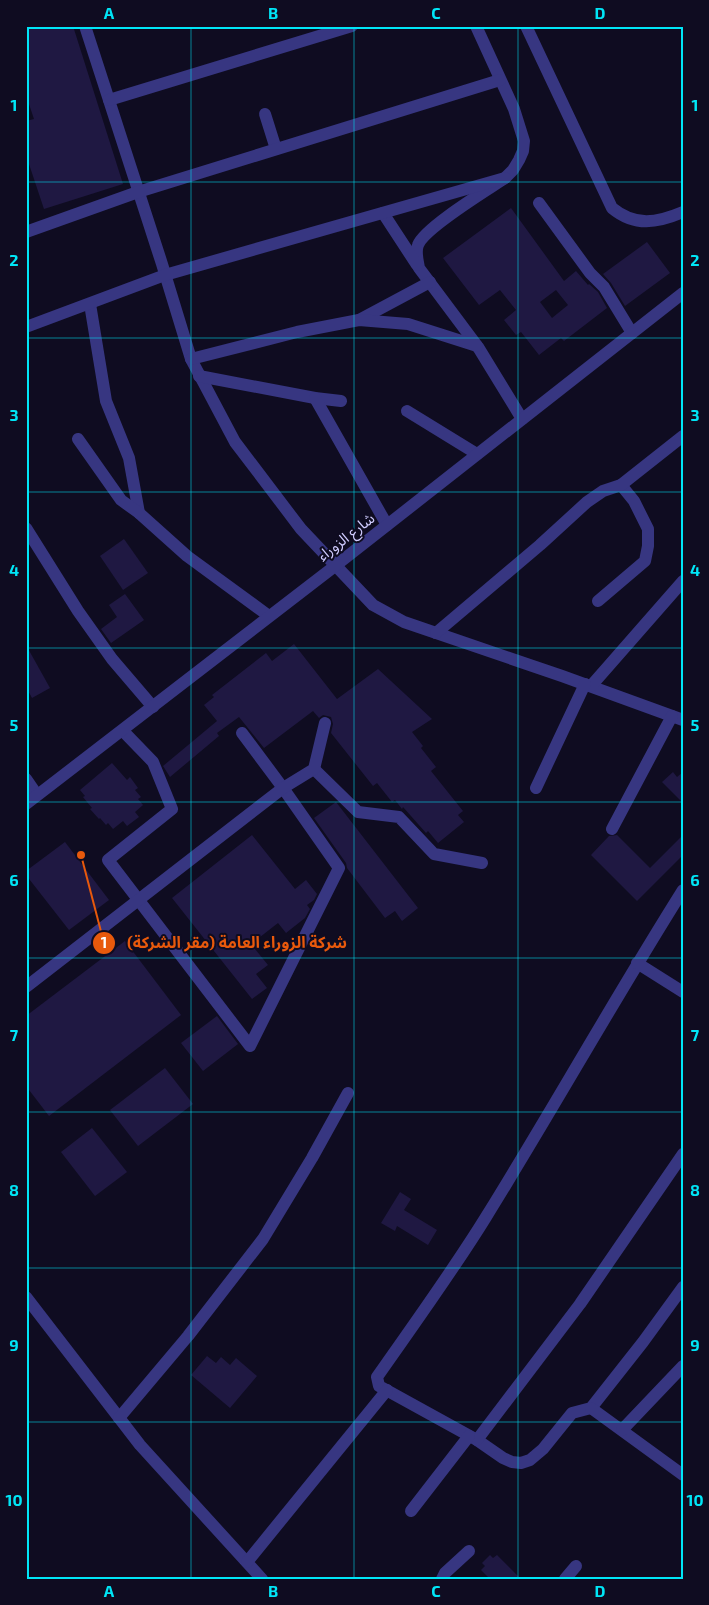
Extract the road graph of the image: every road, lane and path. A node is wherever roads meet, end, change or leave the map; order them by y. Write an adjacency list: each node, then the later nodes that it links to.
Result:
1 (85, 26): 6 (street)
2 (352, 26): 6 (street)
3 (476, 26): 5 (street)
4 (526, 26): 12 (street)
5 (500, 80): 8 (street); 9 (street)
6 (108, 100): 10 (street)
7 (265, 114): 8 (street)
8 (276, 149): 10 (street)
9 (505, 178): 13 (street); 15 (street)
10 (138, 192): 14 (street); 16 (street)
11 (539, 203): 22 (street)
12 (683, 212)
13 (384, 213): 15 (street); 16 (street)
14 (26, 232)
15 (419, 268): 17 (street)
16 (165, 275): 19 (street); 24 (street)
17 (430, 282): 20 (street); 23 (street)
18 (683, 293): 22 (street, شارع الزوراء)
19 (90, 304): 21 (street); 34 (street)
20 (359, 320): 23 (street); 24 (street)
21 (26, 327)
22 (632, 333): 29 (street, شارع الزوراء)
23 (478, 347): 29 (street)
24 (191, 359): 25 (street)
25 (199, 376): 26 (street); 37 (street)
26 (315, 398): 27 (street); 35 (street)
27 (341, 401)
28 (407, 411): 32 (street)
29 (522, 419): 32 (street, شارع الزوراء)
30 (683, 436): 33 (street)
31 (78, 439): 34 (street)
32 (477, 454): 35 (street, شارع الزوراء)
33 (621, 485): 39 (street); 41 (street)
34 (140, 513): 40 (street)
35 (387, 525): 37 (street, شارع الزوراء)
36 (26, 528): 43 (street)
37 (335, 566): 40 (street, شارع الزوراء); 41 (street)
38 (683, 581): 42 (street)
39 (598, 601)
40 (269, 616): 43 (street, شارع الزوراء)
41 (436, 633): 42 (street)
42 (588, 685): 44 (street); 51 (street)
43 (153, 707): 46 (street, شارع الزوراء)
44 (677, 718): 54 (street)
45 (325, 723): 48 (street)
46 (123, 731): 52 (street, شارع الزوراء); 57 (street)
47 (242, 733): 50 (street)
48 (314, 769): 50 (street); 55 (street)
49 (26, 779): 52 (street)
50 (283, 788): 57 (street); 57 (street)
51 (536, 788)
52 (38, 795): 53 (street, شارع الزوراء)
53 (26, 804)
54 (612, 829)
55 (482, 863)
56 (683, 890): 58 (street)
57 (140, 900): 59 (street)
58 (637, 963): 60 (street); 66 (street)
59 (26, 987)
60 (683, 992)
61 (348, 1093): 68 (street)
62 (683, 1154): 70 (street)
63 (683, 1287): 67 (street)
64 (26, 1297): 68 (street)
65 (683, 1366): 69 (street)
66 (387, 1390): 70 (street); 74 (street)
67 (591, 1408): 69 (street); 70 (street)
68 (119, 1418): 74 (street)
69 (622, 1430): 71 (street)
70 (473, 1438): 72 (street)
71 (683, 1476)
72 (411, 1512)
73 (469, 1551): 77 (street)
74 (247, 1562): 76 (street)
75 (576, 1566): 78 (street)
76 (262, 1579)
77 (442, 1579)
78 (565, 1579)

